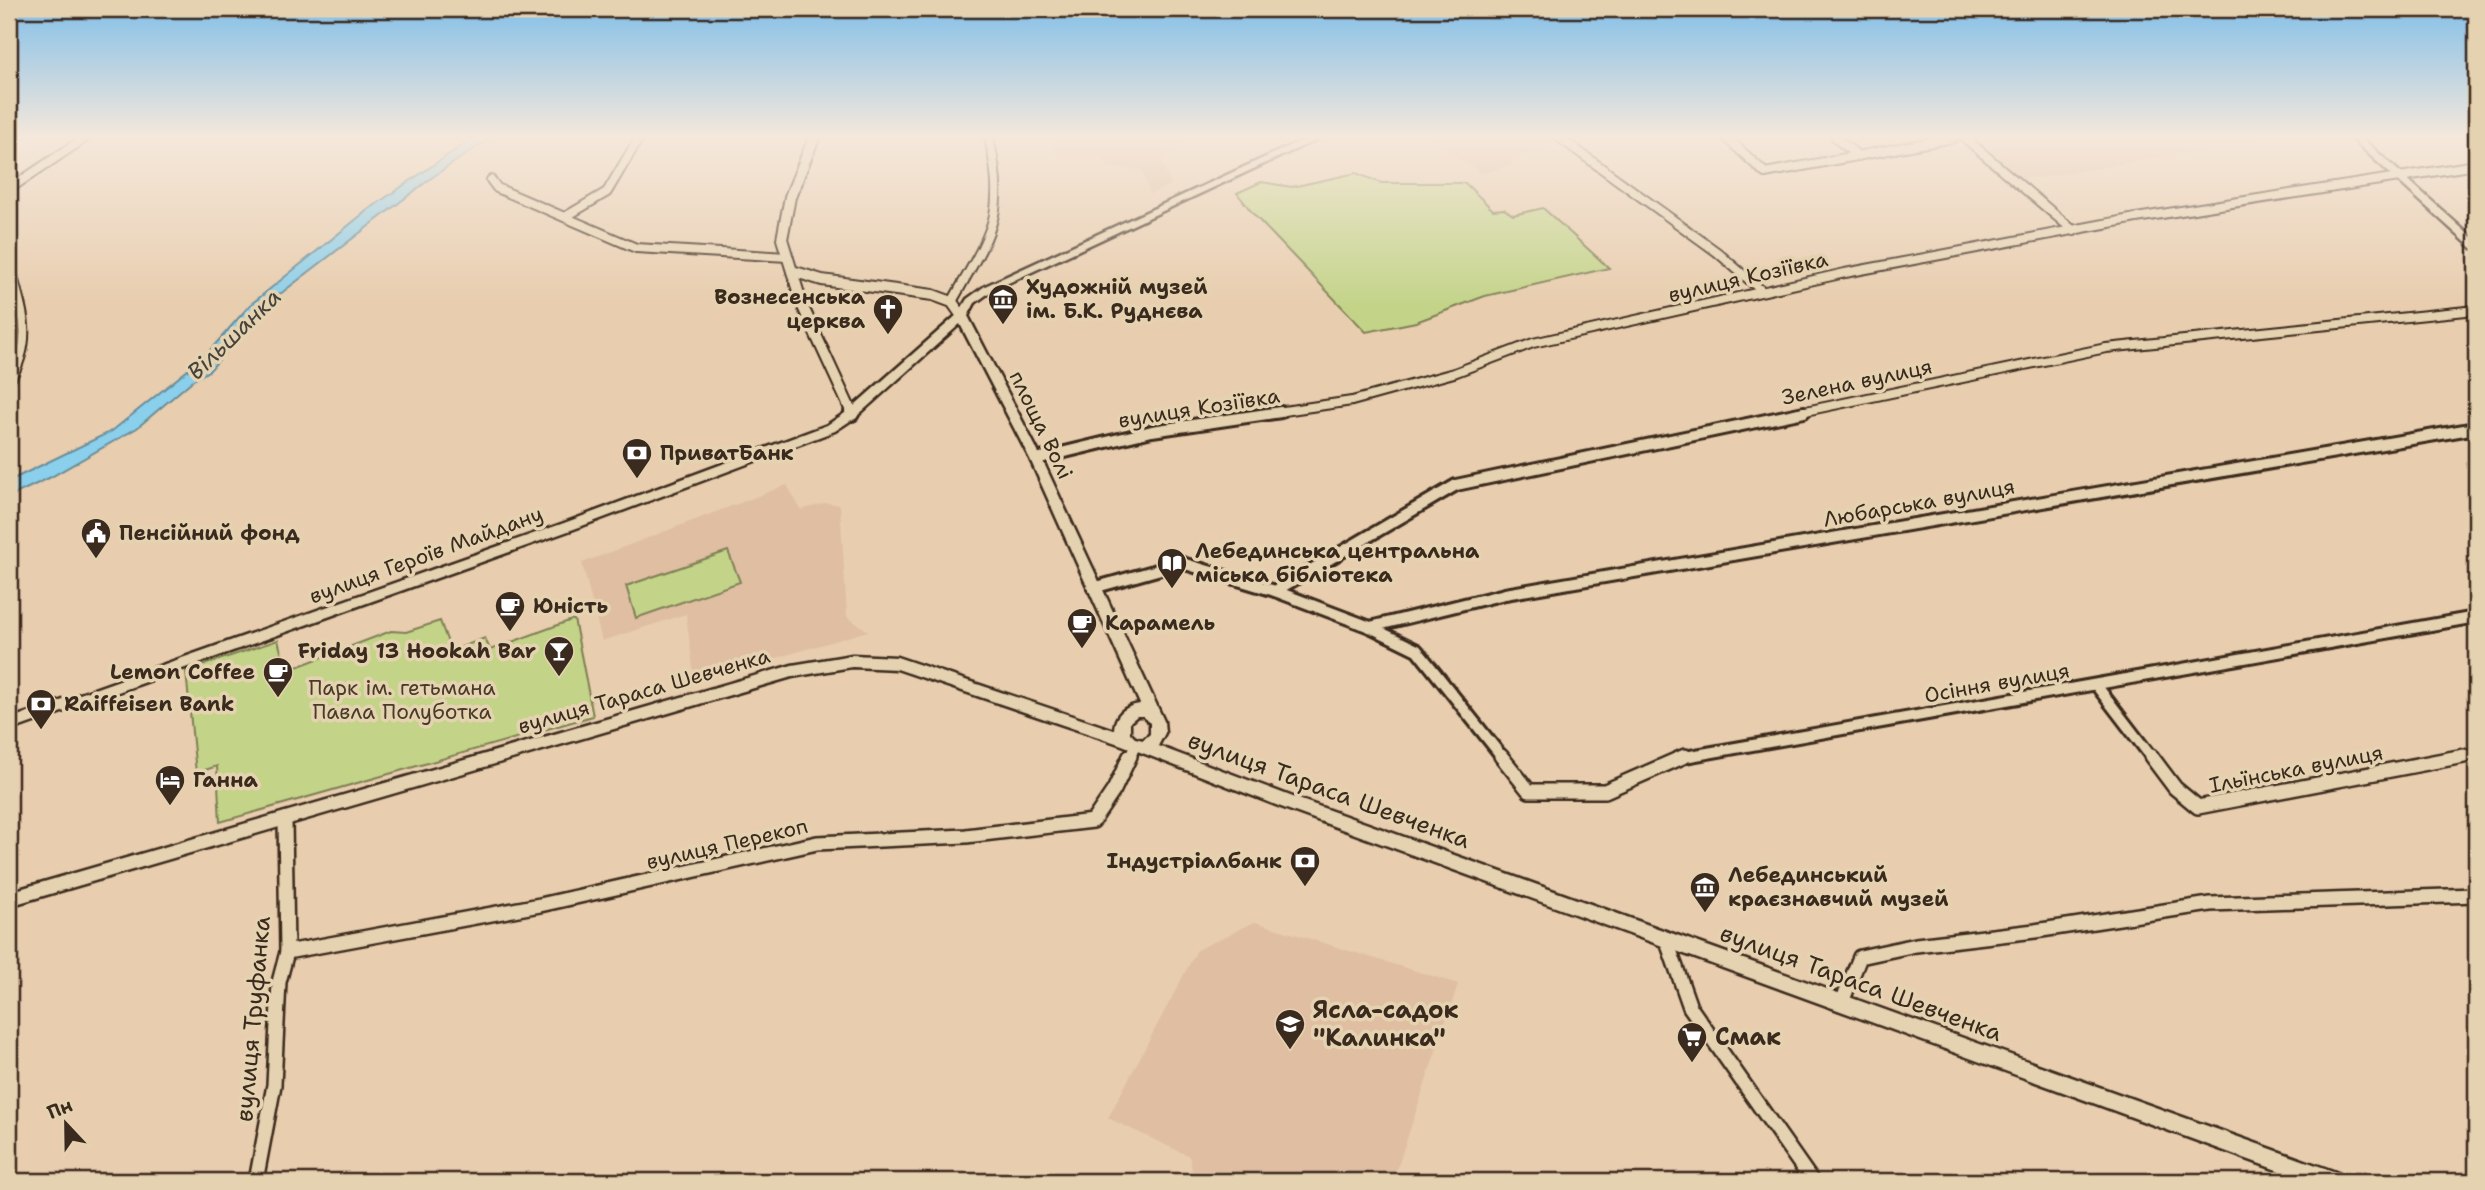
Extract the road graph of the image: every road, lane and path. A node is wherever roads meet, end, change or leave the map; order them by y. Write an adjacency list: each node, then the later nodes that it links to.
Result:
1 (510, 194): 10 (street)
2 (604, 194): 10 (street)
3 (793, 194): 13 (street)
4 (998, 194): 17 (street)
5 (1194, 194): 19 (main road)
6 (1636, 194): 16 (street)
7 (2030, 194): 11 (street)
8 (2306, 194): 11 (street, вулиця Козіївка)
9 (2419, 194): 12 (main road)
10 (565, 217): 13 (street)
11 (2074, 231): 16 (street, вулиця Козіївка)
12 (2476, 246)
13 (787, 257): 15 (street)
14 (9, 261): 20 (street)
15 (792, 271): 17 (street); 21 (street)
16 (1762, 291): 23 (street, вулиця Козіївка)
17 (953, 302): 19 (street)
18 (2476, 310): 25 (street, Зелена вулиця)
19 (962, 316): 21 (main road); 23 (main road, площа Волі)
20 (9, 382)
21 (852, 414): 32 (main road, вулиця Героїв Майдану)
22 (2476, 429): 27 (street, Любарська вулиця)
23 (1036, 459): 24 (main road, площа Волі)
24 (1093, 588): 25 (street); 29 (main road, площа Волі)
25 (1275, 591): 27 (street)
26 (2476, 617): 28 (street, Осіння вулиця)
27 (1370, 628): 28 (street, Осіння вулиця)
28 (2096, 685): 35 (street, Ільїнська вулиця)
29 (1140, 689): 30 (main road); 31 (main road, площа Волі)
30 (1127, 717): 31 (main road); 33 (main road); 34 (main road)
31 (1156, 722): 34 (main road); 36 (main road, площа Волі)
32 (9, 725)
33 (1090, 730): 34 (main road, вулиця Тараса Шевченка); 37 (main road, вулиця Тараса Шевченка)
34 (1132, 743): 36 (main road, вулиця Тараса Шевченка); 41 (street, вулиця Перекоп)
35 (2476, 754)
36 (1176, 760): 40 (main road, вулиця Тараса Шевченка)
37 (285, 819): 39 (main road, вулиця Тараса Шевченка); 41 (street, вулиця Труфанка)
38 (2476, 895): 42 (street)
39 (9, 899)
40 (1666, 939): 42 (main road, вулиця Тараса Шевченка); 44 (street)
41 (287, 952): 43 (street, вулиця Труфанка)
42 (1842, 1002): 45 (main road, вулиця Тараса Шевченка)
43 (256, 1181)
44 (1812, 1181)
45 (2333, 1181)

